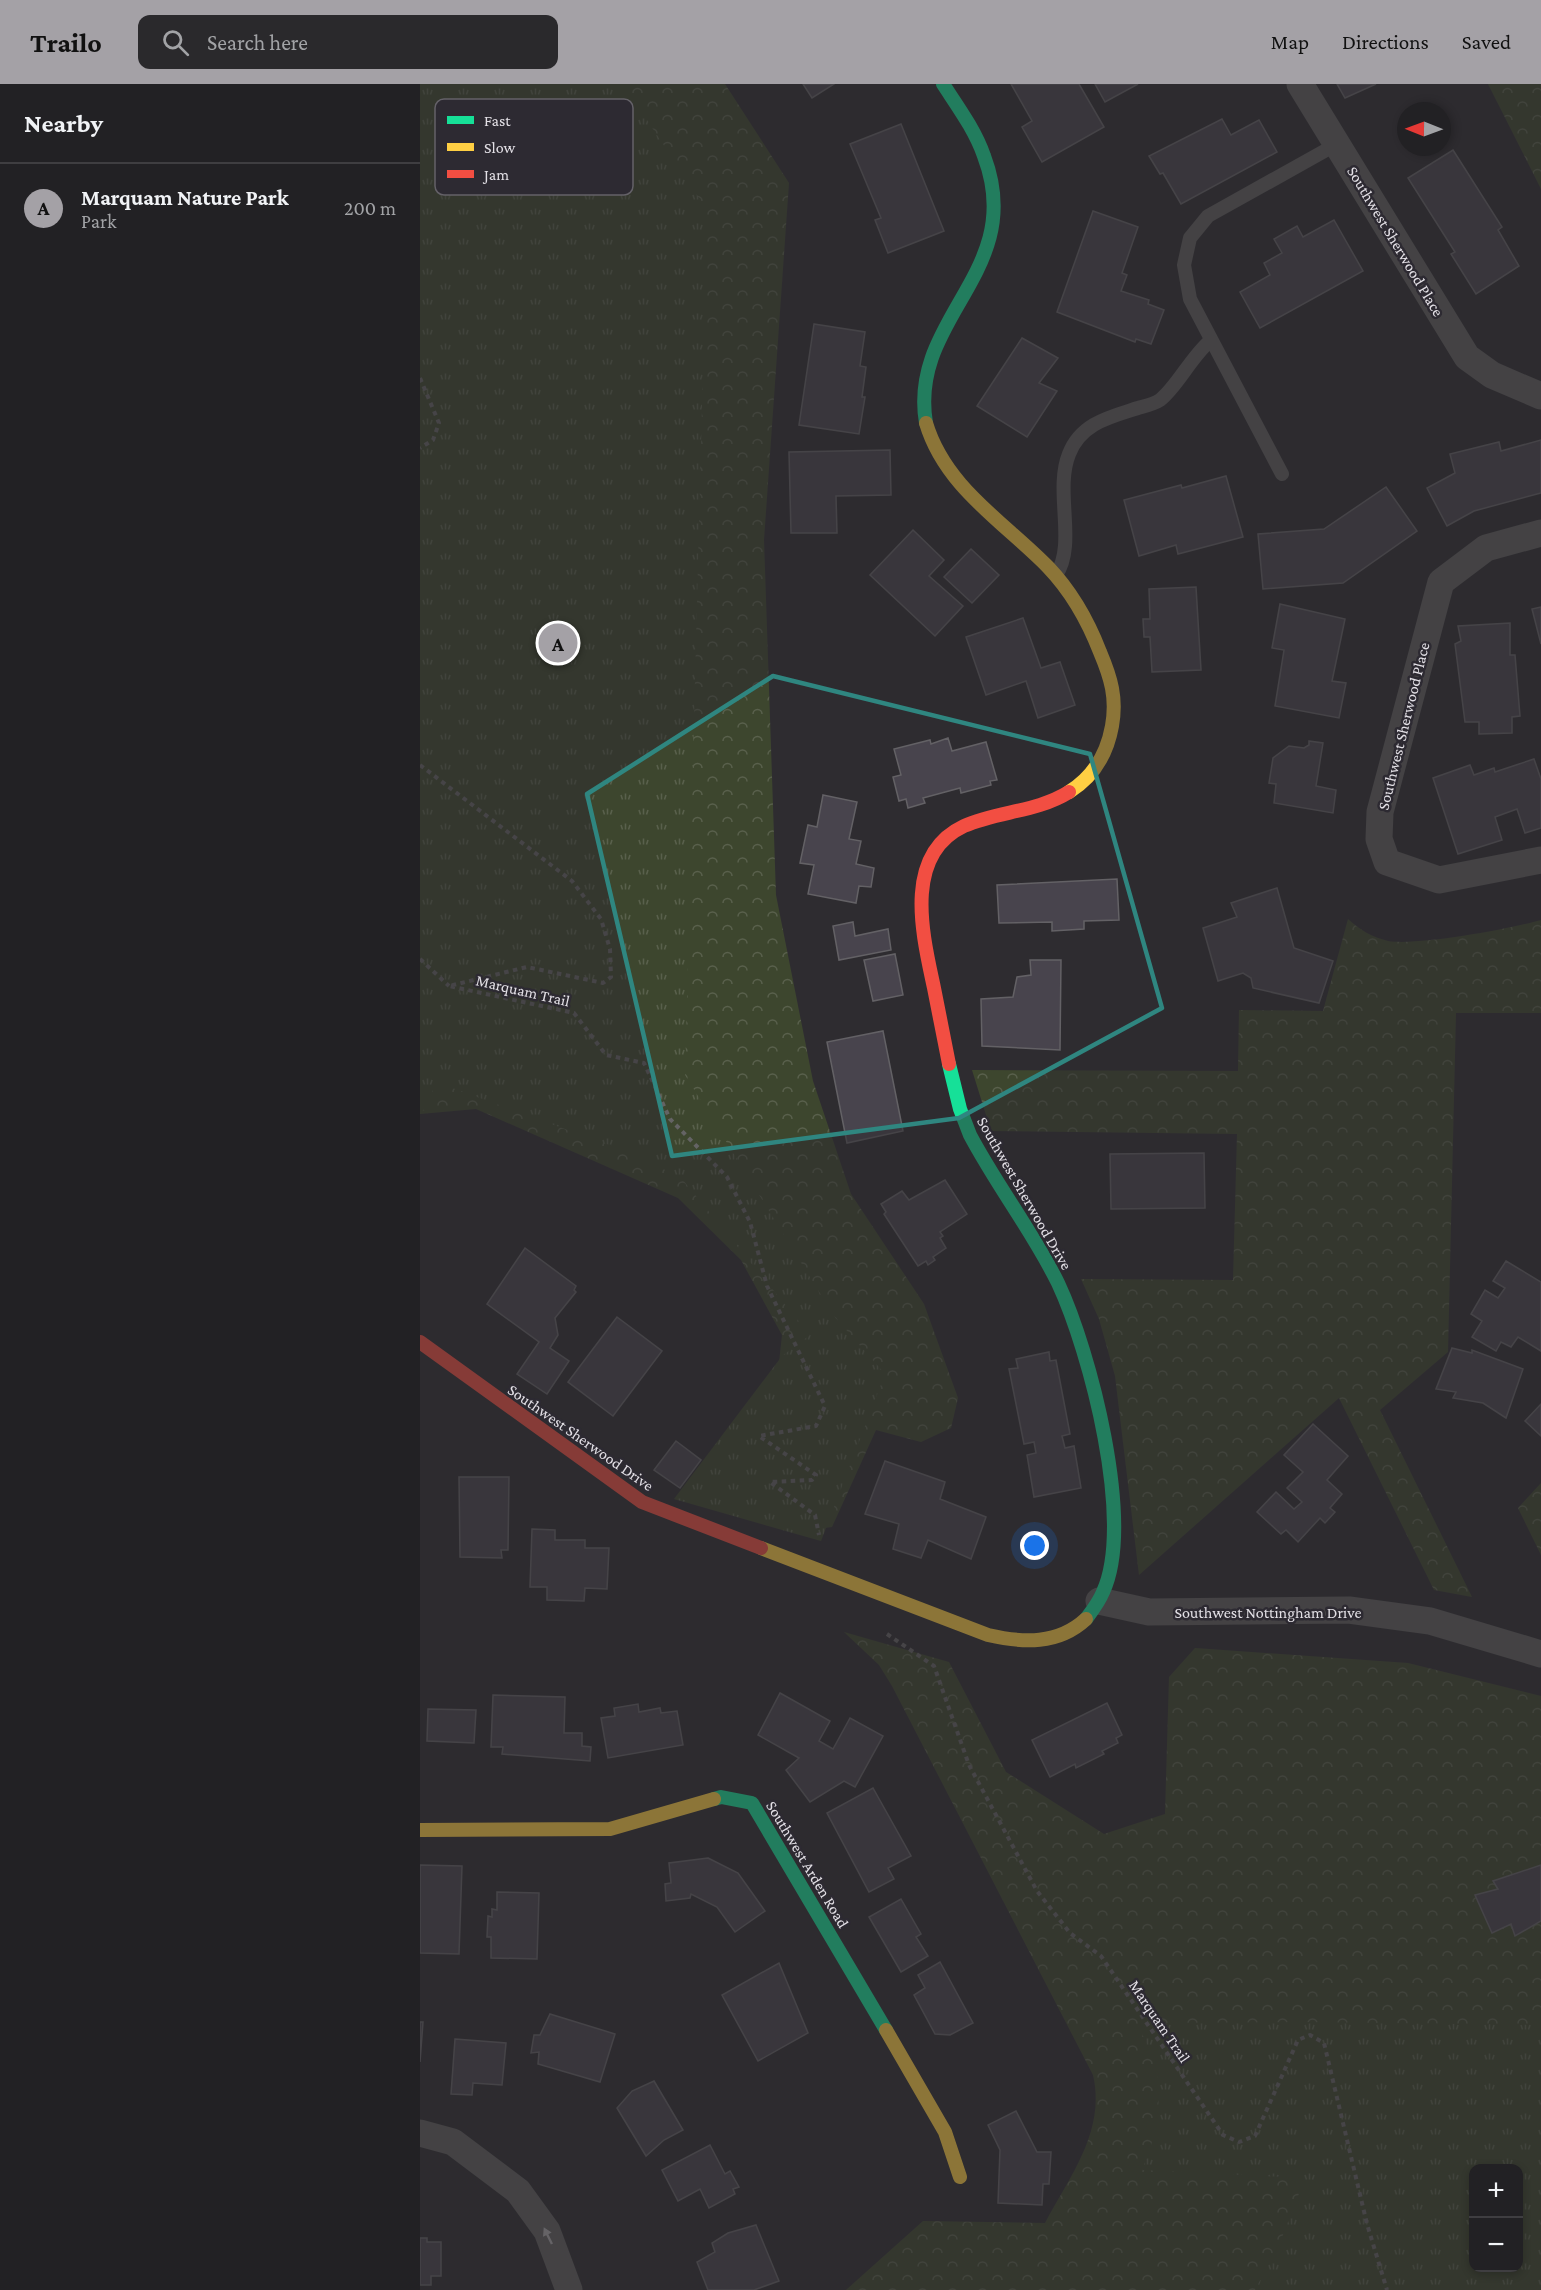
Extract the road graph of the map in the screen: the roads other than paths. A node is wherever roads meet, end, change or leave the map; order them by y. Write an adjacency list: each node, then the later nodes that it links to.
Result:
1 (943, 84): 8 (street, Southwest Sherwood Drive)
2 (1300, 84): 3 (street, Southwest Sherwood Place)
3 (1336, 144): 4 (lane); 5 (street, Southwest Sherwood Place)
4 (1210, 341): 6 (lane); 8 (lane)
5 (1541, 396)
6 (1282, 474)
7 (1541, 532): 9 (street, Southwest Sherwood Place)
8 (1056, 576): 11 (street, Southwest Sherwood Drive)
9 (1541, 860)
10 (420, 1342): 11 (street, Southwest Sherwood Drive)
11 (1100, 1601): 12 (street, Southwest Nottingham Drive)
12 (1541, 1654)
13 (420, 1830): 15 (street, Southwest Arden Road)
14 (420, 2133): 16 (street, one-way to 14)
15 (960, 2176)
16 (569, 2290)

